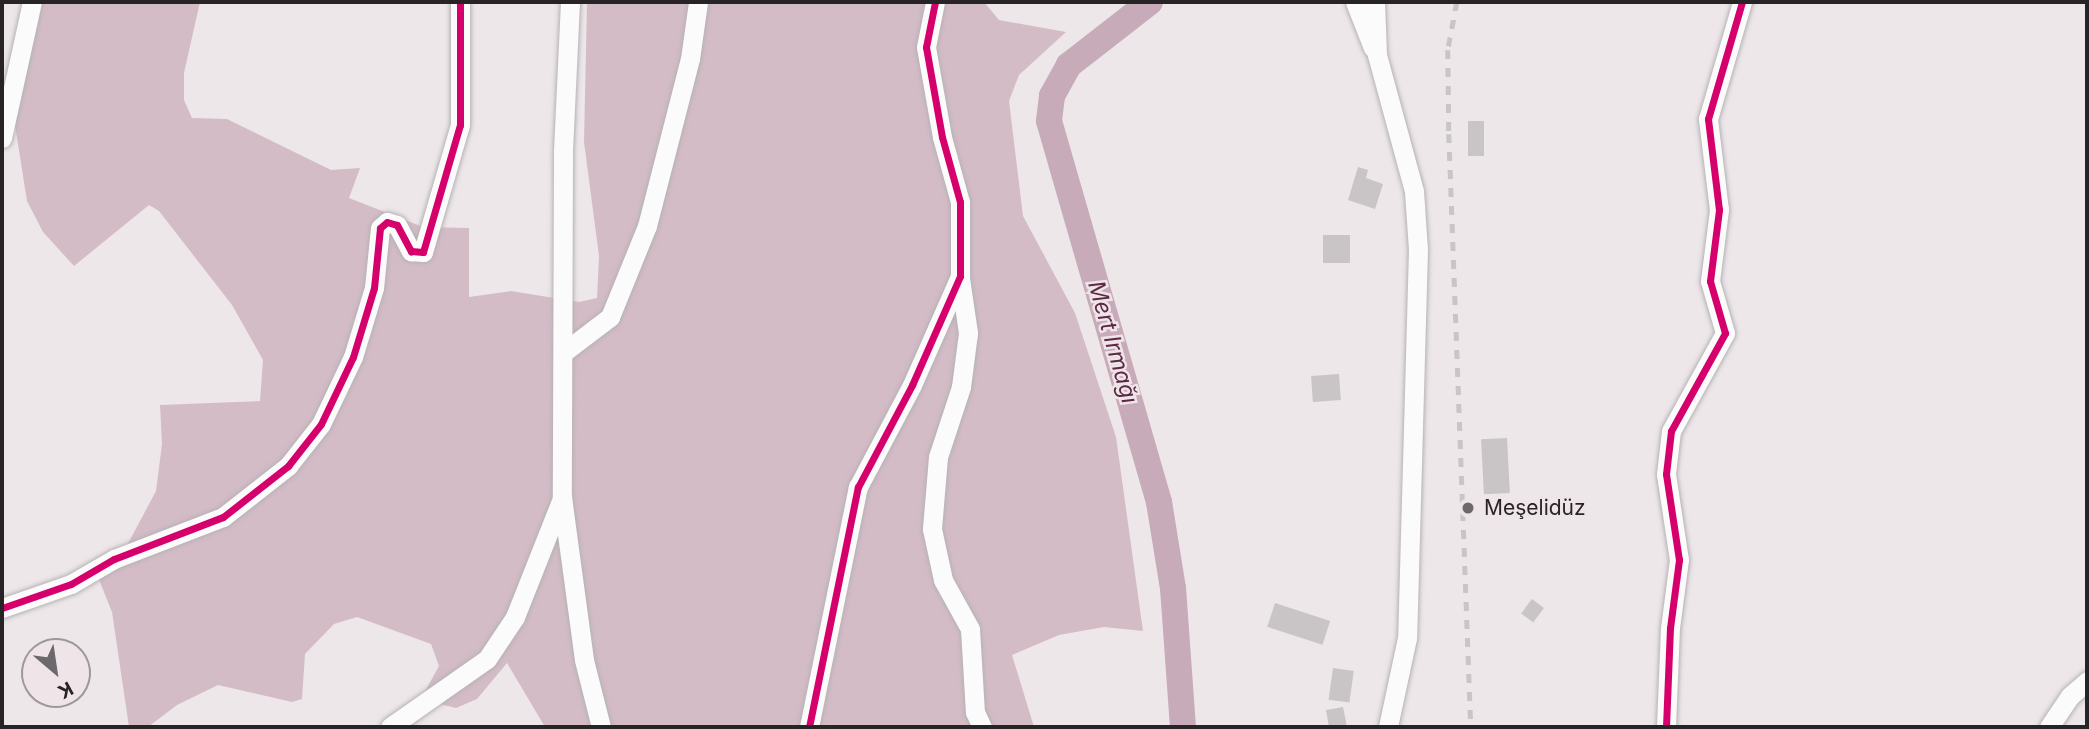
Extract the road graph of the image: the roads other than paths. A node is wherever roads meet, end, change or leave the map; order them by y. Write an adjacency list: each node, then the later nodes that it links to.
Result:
1 (32, 2): 10 (street)
2 (460, 2): 14 (street)
3 (570, 2): 12 (street)
4 (698, 2): 12 (street)
5 (935, 2): 11 (street)
6 (1355, 2): 9 (street)
7 (1375, 2): 9 (street)
8 (1742, 2): 21 (street)
9 (1377, 55): 20 (street)
10 (2, 138)
11 (960, 276): 18 (street); 19 (street)
12 (564, 352): 13 (street)
13 (562, 497): 16 (street); 17 (street)
14 (2, 608)
15 (2087, 681): 22 (street)
16 (390, 727)
17 (601, 727)
18 (809, 727)
19 (982, 727)
20 (1388, 727)
21 (1666, 727)
22 (2049, 727)

